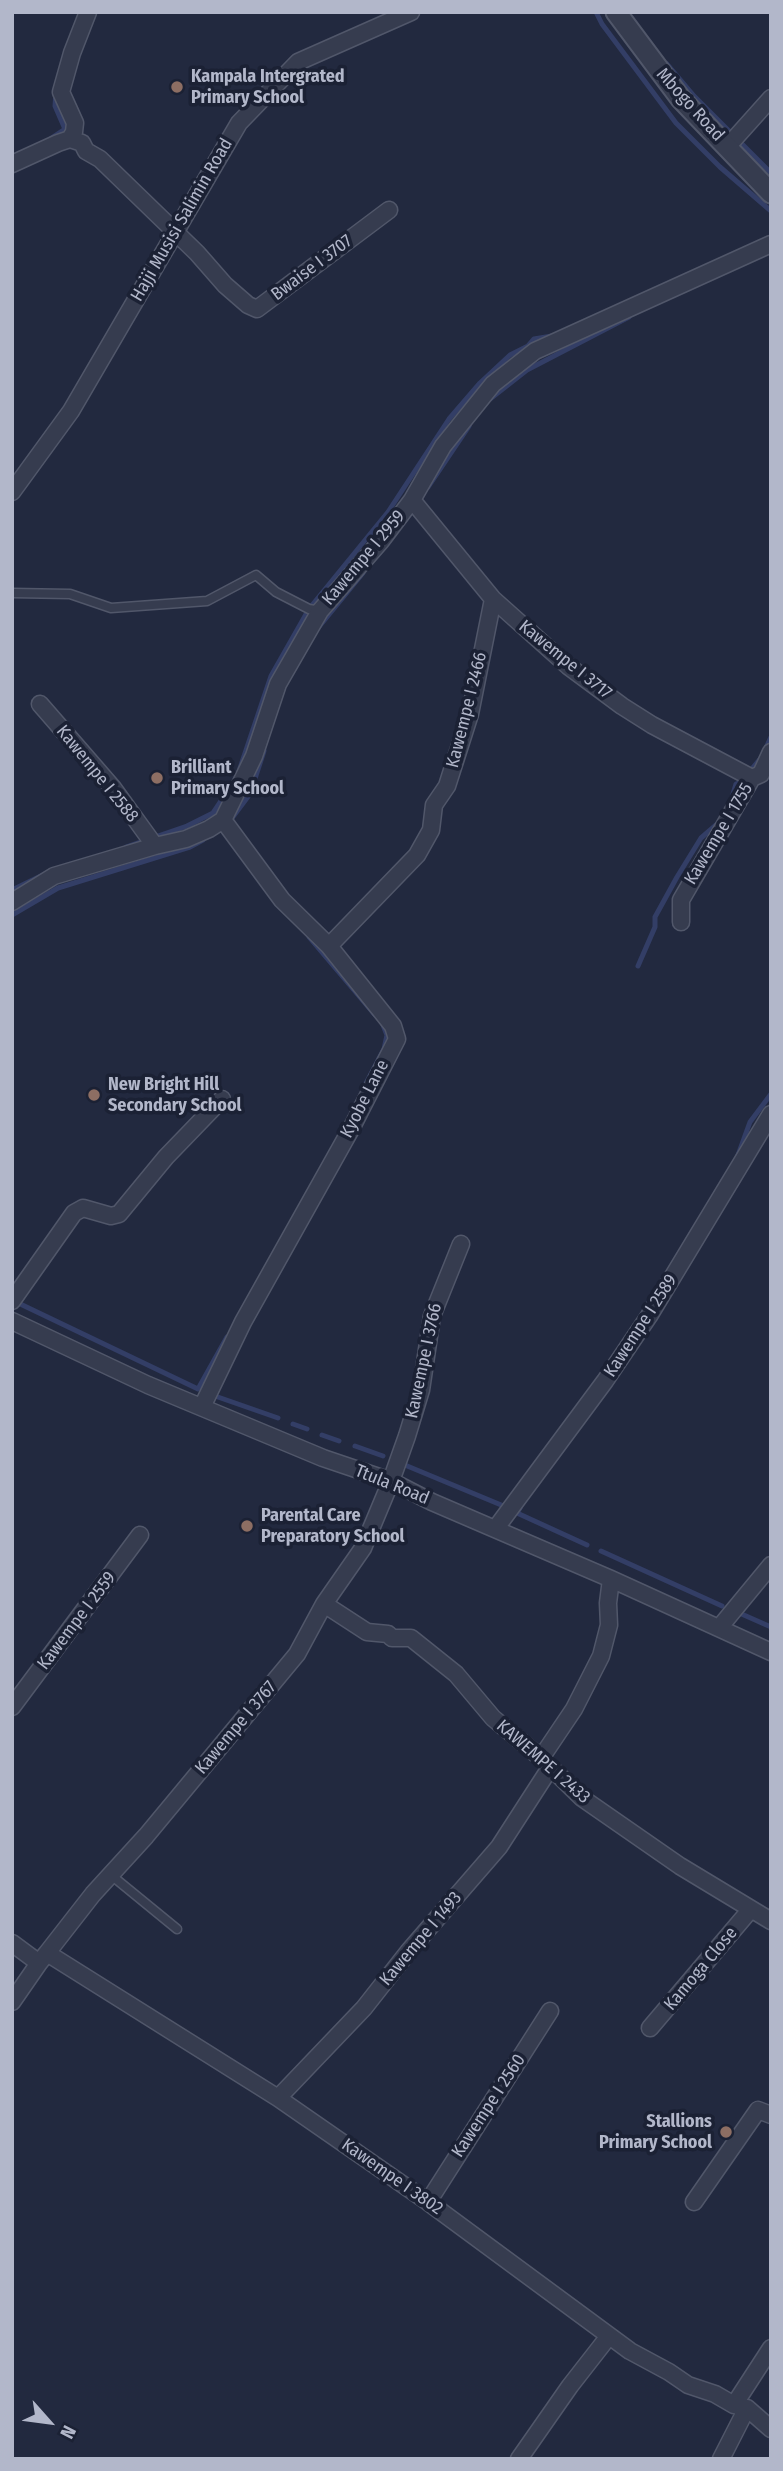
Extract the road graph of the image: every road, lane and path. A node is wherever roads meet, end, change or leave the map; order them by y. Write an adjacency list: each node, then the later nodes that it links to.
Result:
1 (88, 12): 5 (street)
2 (411, 12): 10 (street, Hajji Musisi Salimin Road)
3 (615, 12): 6 (street, Mbogo Road)
4 (771, 98): 6 (street)
5 (70, 139): 7 (street); 10 (street)
6 (727, 146): 8 (street, Mbogo Road)
7 (12, 164)
8 (771, 193)
9 (389, 210): 10 (street, Bwaise I 3707)
10 (175, 233): 12 (street, Hajji Musisi Salimin Road)
11 (771, 244): 13 (street, Kawempe I 2959)
12 (12, 492)
13 (412, 500): 15 (street, Kawempe I 3717); 16 (street, Kawempe I 2959)
14 (12, 593): 16 (lane)
15 (493, 599): 19 (street, Kawempe I 3717); 24 (street, Kawempe I 2466)
16 (320, 611): 20 (street, Kawempe I 2959)
17 (40, 704): 21 (street, Kawempe I 2588)
18 (771, 752): 19 (street, Kawempe I 1755)
19 (761, 779): 23 (street, Kawempe I 1755)
20 (223, 820): 21 (street); 24 (street, Kyobe Lane)
21 (155, 846): 22 (street)
22 (12, 902)
23 (681, 922)
24 (328, 946): 30 (street, Kyobe Lane)
25 (222, 1099): 28 (street)
26 (771, 1114): 32 (street, Kawempe I 2589)
27 (461, 1244): 31 (street, Kawempe I 3766)
28 (12, 1301)
29 (12, 1321): 30 (street, Ttula Road)
30 (202, 1407): 31 (street, Ttula Road)
31 (391, 1481): 32 (street, Ttula Road); 36 (street, Kawempe I 3767)
32 (496, 1528): 35 (street, Ttula Road)
33 (141, 1535): 39 (street, Kawempe I 2559)
34 (771, 1565): 37 (street)
35 (611, 1579): 37 (street, Ttula Road); 40 (street, Kawempe I 1493)
36 (324, 1604): 40 (street, KAWEMPE I 2433); 41 (street, Kawempe I 3767)
37 (719, 1628): 38 (street, Ttula Road)
38 (771, 1652)
39 (12, 1707)
40 (545, 1763): 42 (street, KAWEMPE I 2433); 50 (street, Kawempe I 1493)
41 (111, 1875): 44 (lane); 46 (street, Kawempe I 3767)
42 (751, 1909): 43 (street, KAWEMPE I 2433); 49 (street, Kamoga Close)
43 (771, 1921)
44 (177, 1929)
45 (12, 1943): 46 (street, Kawempe I 3802)
46 (43, 1958): 47 (street, Kawempe I 3767); 50 (street, Kawempe I 3802)
47 (12, 2002)
48 (550, 2011): 52 (street, Kawempe I 2560)
49 (650, 2028)
50 (278, 2098): 52 (street, Kawempe I 3802)
51 (771, 2115): 53 (street)
52 (429, 2202): 54 (street, Kawempe I 3802)
53 (694, 2202)
54 (609, 2336): 56 (street, Kawempe I 3802); 58 (street)
55 (771, 2348): 56 (street)
56 (740, 2406): 57 (street, Kawempe I 3802); 59 (street)
57 (771, 2429)
58 (519, 2459)
59 (721, 2459)

